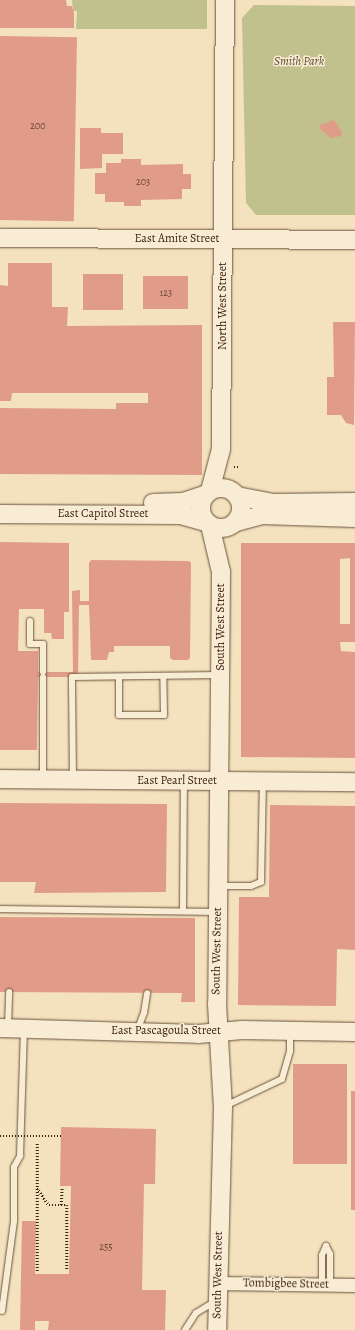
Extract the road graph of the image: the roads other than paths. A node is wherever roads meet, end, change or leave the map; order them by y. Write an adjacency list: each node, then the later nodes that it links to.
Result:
1 (225, 0): 3 (main road, North West Street)
2 (0, 238): 3 (main road, East Amite Street)
3 (223, 240): 4 (main road, East Amite Street); 5 (main road, North West Street)
4 (355, 240)
5 (222, 449): 6 (main road, North West Street); 7 (main road)
6 (208, 493): 7 (main road); 8 (main road, East Capitol Street); 13 (main road)
7 (235, 494): 9 (main road); 12 (main road)
8 (0, 502)
9 (355, 502)
10 (0, 514): 13 (main road, East Capitol Street)
11 (355, 518): 12 (main road)
12 (234, 523): 13 (main road); 14 (main road, South West Street)
13 (208, 524): 14 (main road, South West Street)
14 (221, 572): 16 (main road, South West Street)
15 (30, 621): 20 (lane)
16 (221, 675): 17 (lane); 24 (main road, South West Street)
17 (164, 676): 18 (lane); 18 (lane)
18 (119, 677): 21 (lane)
19 (0, 779): 20 (main road, East Pearl Street)
20 (43, 780): 21 (main road, East Pearl Street)
21 (72, 781): 23 (main road, East Pearl Street)
22 (263, 781): 24 (main road, East Pearl Street); 25 (main road, East Pearl Street); 26 (lane)
23 (184, 782): 24 (main road, East Pearl Street); 28 (lane)
24 (219, 782): 26 (main road, South West Street)
25 (355, 782)
26 (218, 886): 29 (main road, South West Street)
27 (0, 909): 28 (lane)
28 (183, 911): 29 (lane)
29 (218, 912): 35 (main road, South West Street)
30 (9, 992): 32 (lane)
31 (147, 993): 34 (lane)
32 (11, 1028): 34 (main road, East Pascagoula Street); 41 (lane)
33 (290, 1031): 35 (main road, East Pascagoula Street); 36 (main road, East Pascagoula Street); 37 (lane)
34 (136, 1032): 35 (main road, East Pascagoula Street)
35 (219, 1032): 37 (main road, South West Street)
36 (355, 1032)
37 (223, 1107): 40 (main road, South West Street)
38 (326, 1285): 38 (lane); 39 (street, Tombigbee Street); 40 (street, Tombigbee Street)
39 (355, 1285)
40 (217, 1292): 42 (lane); 43 (main road, South West Street)
41 (2, 1311)
42 (185, 1330)
43 (217, 1330)

